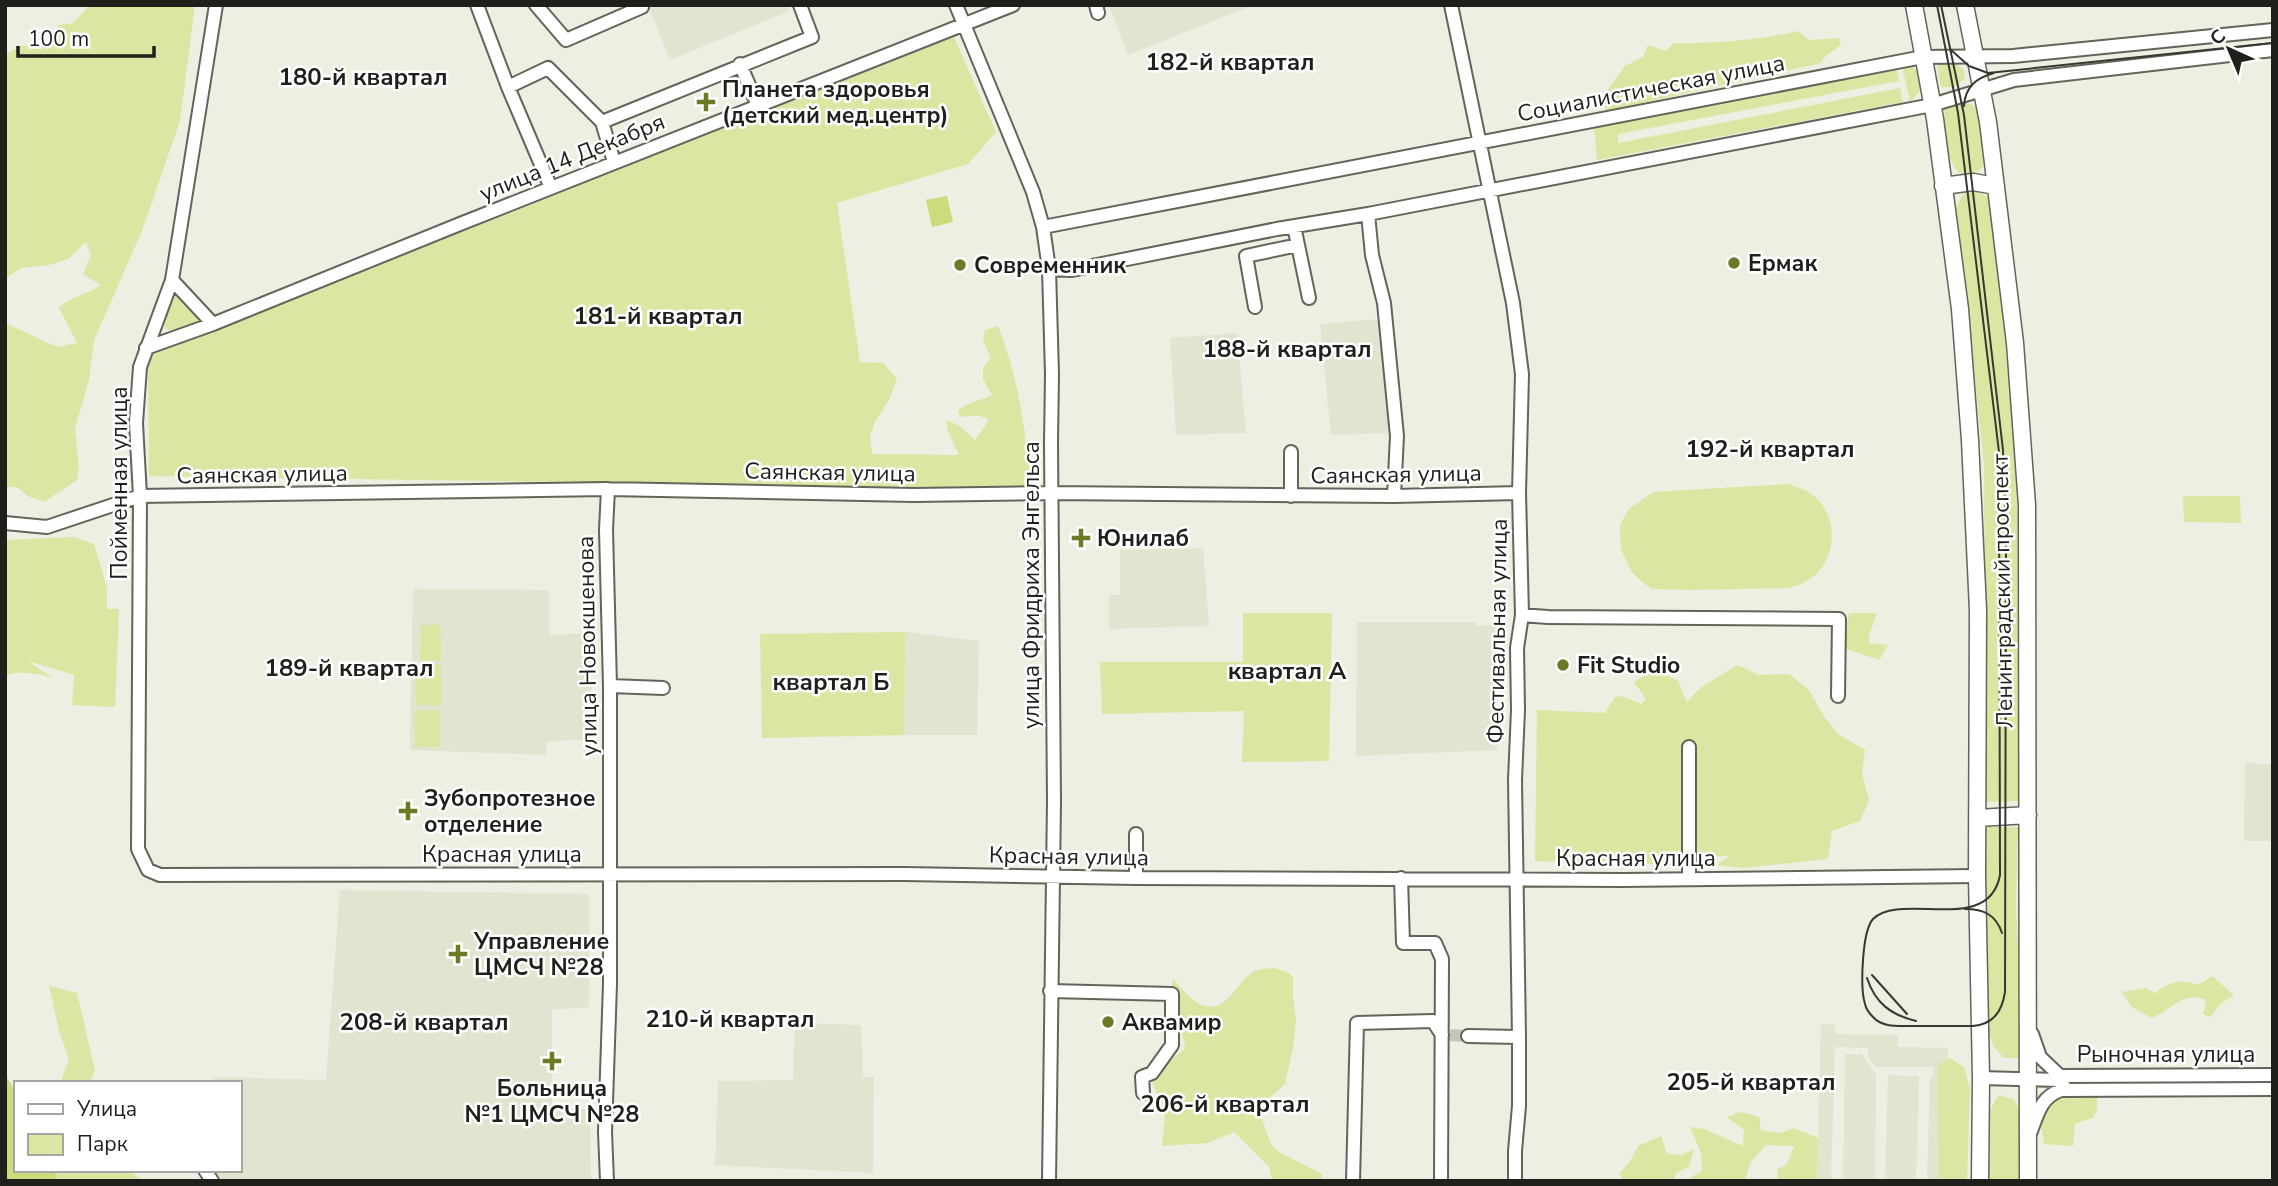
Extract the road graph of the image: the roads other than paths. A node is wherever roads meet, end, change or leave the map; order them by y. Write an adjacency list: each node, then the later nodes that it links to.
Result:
1 (216, 5): 33 (street, Пойменная улица)
2 (536, 5): 10 (street)
3 (800, 5): 16 (street)
4 (956, 5): 11 (street, улица Фридриха Энгельса)
5 (1013, 5): 11 (street, улица 14 Декабря)
6 (1451, 5): 22 (street, Фестивальная улица)
7 (1914, 5): 15 (main road, Ленинградский проспект)
8 (1965, 5): 14 (main road, Ленинградский проспект)
9 (479, 6): 17 (street)
10 (642, 7)
11 (964, 23): 20 (street, улица 14 Декабря); 30 (street, улица Фридриха Энгельса)
12 (2273, 30): 14 (street, Социалистическая улица)
13 (2273, 50): 18 (street)
14 (1975, 56): 15 (street, Социалистическая улица); 18 (main road, Ленинградский проспект)
15 (1923, 57): 19 (main road, Ленинградский проспект); 22 (street, Социалистическая улица)
16 (740, 65): 20 (street); 21 (street)
17 (508, 87): 21 (street); 26 (street)
18 (1983, 89): 19 (street); 25 (main road, Ленинградский проспект)
19 (1932, 104): 24 (main road, Ленинградский проспект); 27 (street)
20 (758, 106): 23 (street, улица 14 Декабря)
21 (602, 122): 23 (street)
22 (1480, 143): 27 (street, Фестивальная улица); 30 (street, Социалистическая улица)
23 (614, 162): 26 (street, улица 14 Декабря)
24 (1943, 186): 25 (main road); 52 (main road, Ленинградский проспект)
25 (1996, 186): 51 (main road, Ленинградский проспект)
26 (551, 188): 36 (street, улица 14 Декабря)
27 (1489, 190): 28 (street); 41 (street, Фестивальная улица)
28 (1368, 214): 29 (street); 44 (street)
29 (1294, 226): 31 (street); 32 (street)
30 (1042, 227): 32 (street, улица Фридриха Энгельса)
31 (1298, 245): 34 (street); 35 (street)
32 (1049, 269): 40 (street, улица Фридриха Энгельса)
33 (172, 280): 36 (street); 37 (street, Пойменная улица)
34 (1309, 298)
35 (1255, 307)
36 (212, 324): 37 (street, улица 14 Декабря)
37 (146, 348): 42 (street, Пойменная улица)
38 (1291, 452): 43 (street)
39 (608, 489): 40 (street, Саянская улица); 42 (street, Саянская улица); 47 (street, улица Новокшенова)
40 (1051, 493): 43 (street, Саянская улица); 56 (street, улица Фридриха Энгельса)
41 (1519, 493): 44 (street, Саянская улица); 46 (street, Фестивальная улица)
42 (140, 496): 45 (street, Саянская улица); 54 (street, Пойменная улица)
43 (1291, 496): 44 (street, Саянская улица)
44 (1394, 496)
45 (5, 523)
46 (1522, 615): 49 (street); 60 (street, Фестивальная улица)
47 (610, 686): 48 (street); 55 (street, улица Новокшенова)
48 (663, 688)
49 (1838, 696)
50 (1689, 747): 61 (street)
51 (2028, 815): 52 (main road); 63 (main road, Ленинградский проспект)
52 (1978, 818): 57 (main road, Ленинградский проспект)
53 (1136, 834): 58 (street)
54 (160, 875): 55 (street, Красная улица)
55 (609, 875): 56 (street, Красная улица); 76 (street, улица Новокшенова)
56 (1053, 876): 58 (street, Красная улица); 62 (street, улица Фридриха Энгельса)
57 (1977, 876): 61 (street, Красная улица); 68 (main road, Ленинградский проспект)
58 (1136, 878): 59 (street, Красная улица)
59 (1401, 878): 60 (street, Красная улица); 64 (street)
60 (1518, 878): 61 (street, Красная улица); 66 (street, Фестивальная улица)
61 (1689, 879)
62 (1050, 991): 74 (street); 77 (street, улица Фридриха Энгельса)
63 (2028, 1016): 69 (street); 70 (main road, Ленинградский проспект)
64 (1446, 1035): 78 (street); 79 (street)
65 (1468, 1036): 66 (street)
66 (1519, 1037): 80 (street, Фестивальная улица)
67 (2273, 1075): 71 (street, Рыночная улица)
68 (1982, 1078): 70 (street, Рыночная улица); 81 (main road, Ленинградский проспект)
69 (2058, 1078): 70 (street, Рыночная улица); 71 (street, Рыночная улица); 73 (street, Рыночная улица)
70 (2029, 1079): 75 (main road, Ленинградский проспект)
71 (2248, 1082): 72 (street, Рыночная улица); 73 (street, Рыночная улица)
72 (2273, 1089)
73 (2070, 1090): 75 (street)
74 (1143, 1093)
75 (2028, 1138): 82 (main road, Ленинградский проспект)
76 (607, 1181)
77 (1049, 1181)
78 (1353, 1181)
79 (1441, 1181)
80 (1515, 1181)
81 (1980, 1181)
82 (2028, 1181)

